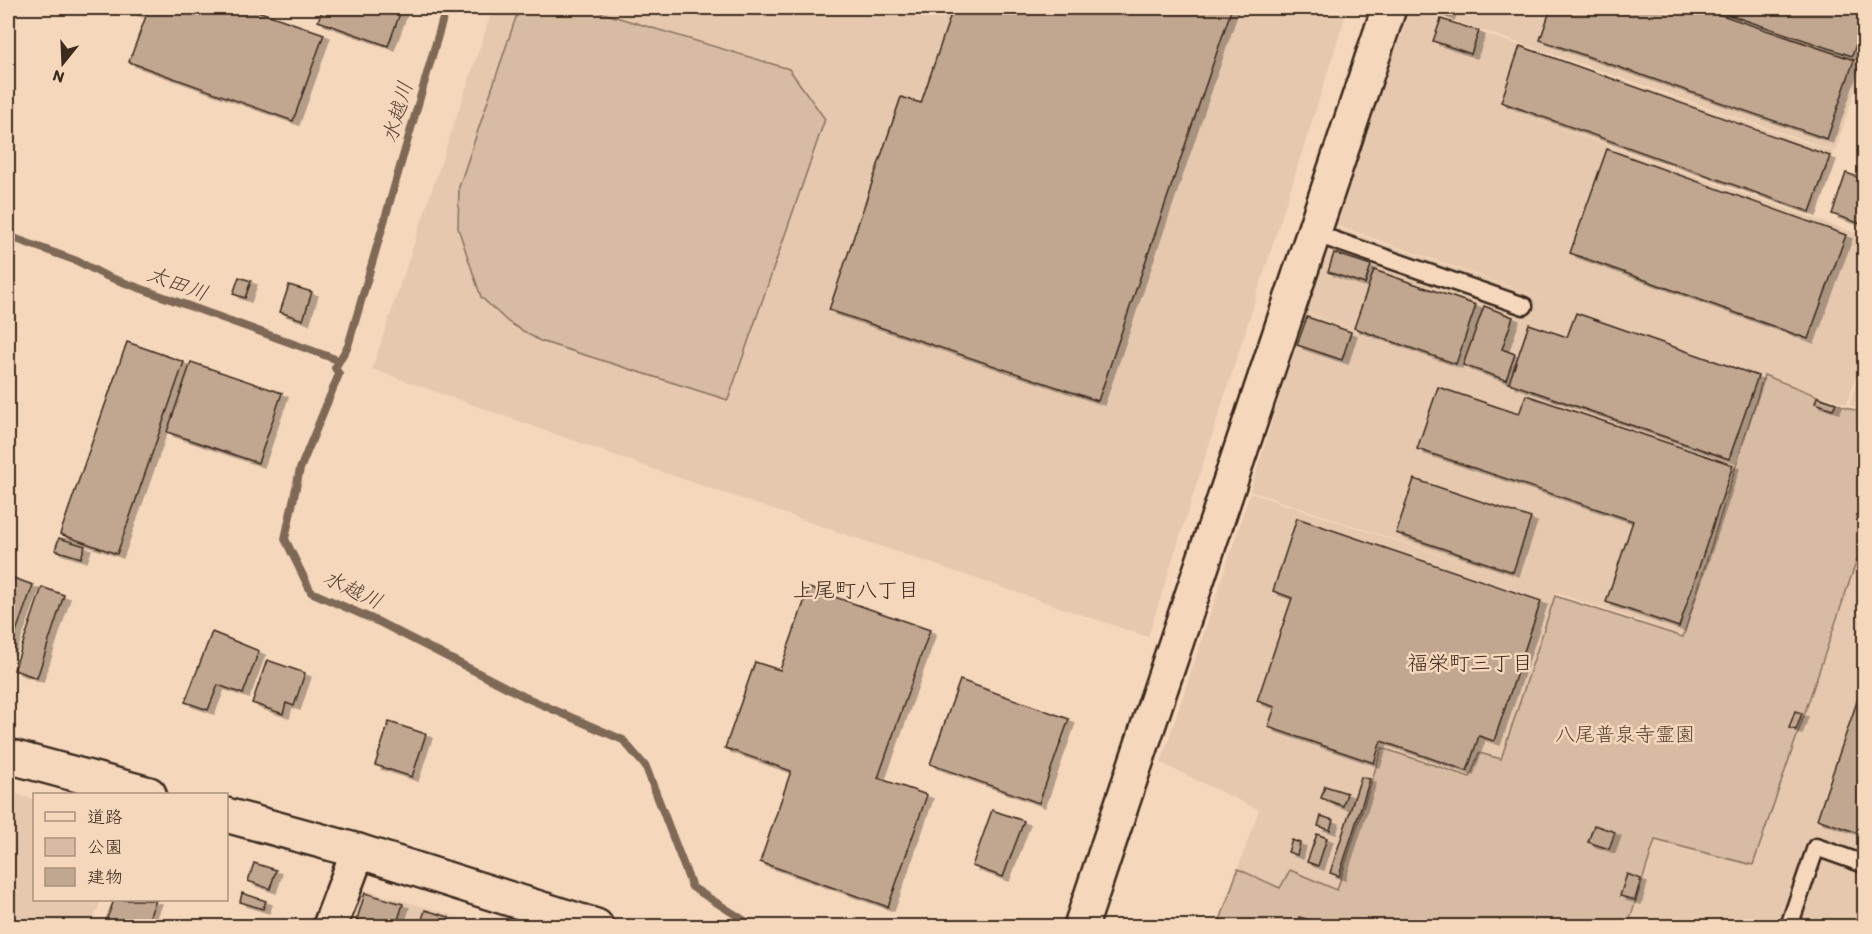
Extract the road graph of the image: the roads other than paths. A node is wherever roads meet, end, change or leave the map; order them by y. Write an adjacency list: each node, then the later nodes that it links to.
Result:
1 (1389, 8): 2 (street)
2 (1313, 233): 3 (lane); 11 (street)
3 (1524, 306)
4 (8, 756): 5 (street)
5 (142, 793)
6 (228, 817): 7 (street)
7 (358, 851): 9 (street); 10 (street)
8 (1864, 864): 12 (lane)
9 (330, 927)
10 (596, 927)
11 (1081, 927)
12 (1789, 927)

